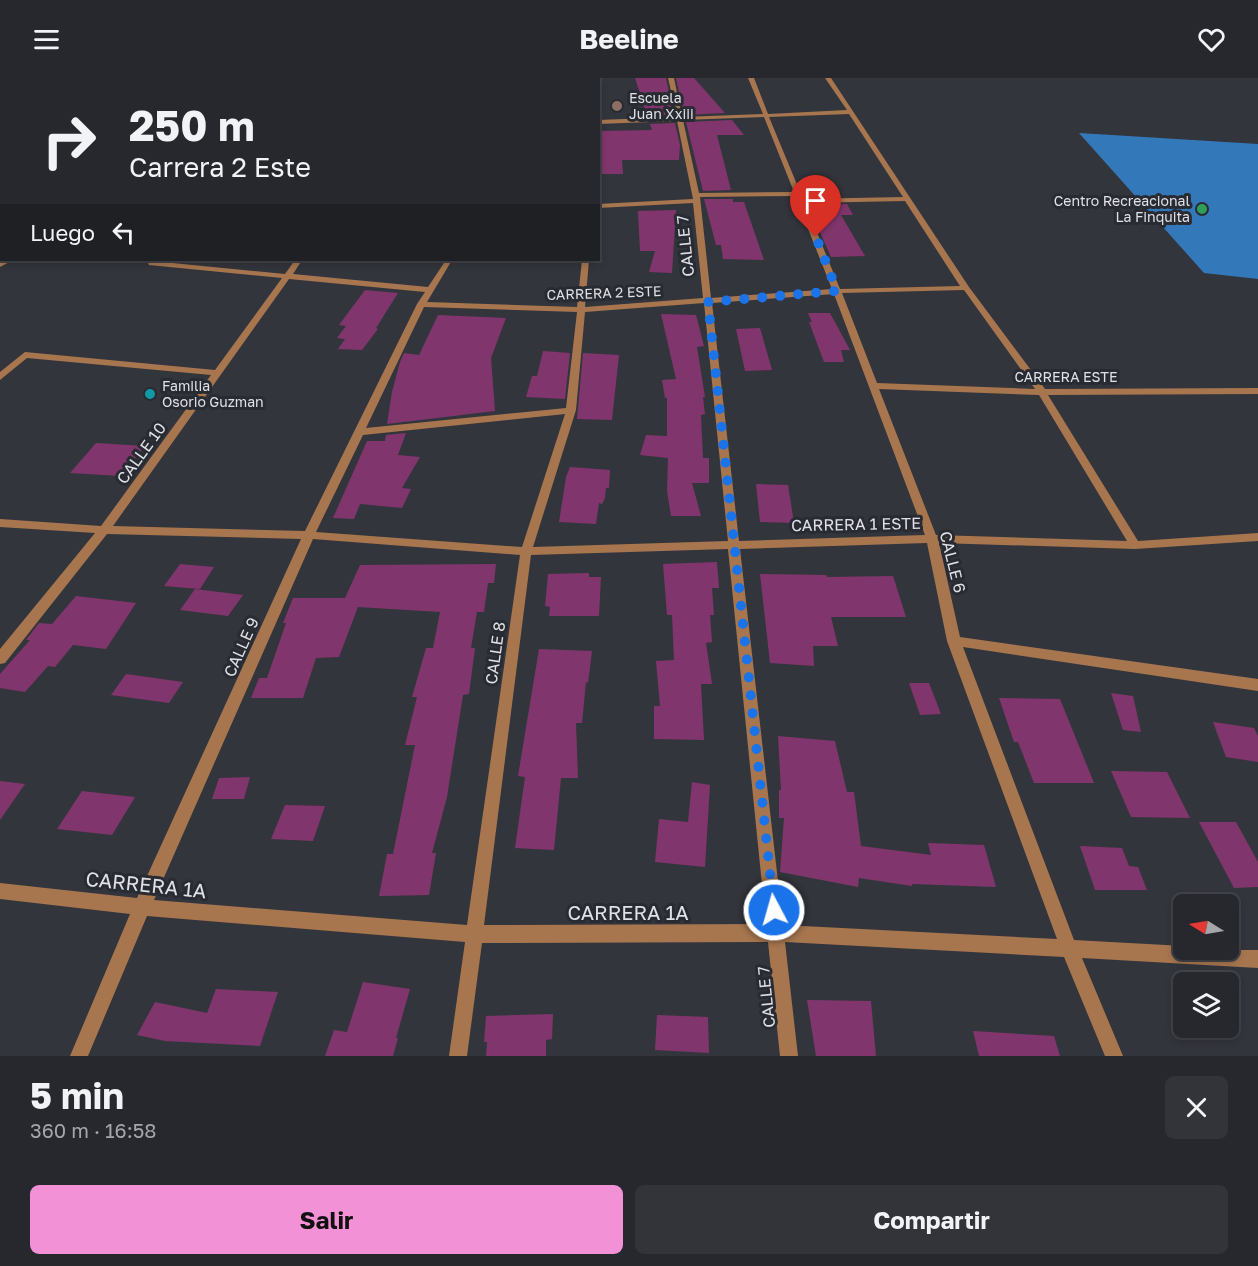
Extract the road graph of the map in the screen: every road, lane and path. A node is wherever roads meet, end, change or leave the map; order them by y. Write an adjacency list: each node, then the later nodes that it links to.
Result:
1 (671, 78): 6 (street, CALLE 7)
2 (751, 78): 5 (street, CALLE 6)
3 (828, 78): 4 (street)
4 (850, 112): 5 (street); 10 (street)
5 (766, 115): 6 (street); 8 (street, CALLE 6)
6 (679, 118): 7 (street); 9 (street, CALLE 7)
7 (600, 122)
8 (800, 197): 9 (street); 10 (street); 19 (street, CALLE 6)
9 (697, 198): 11 (street); 20 (street, CALLE 7)
10 (905, 199): 17 (street)
11 (600, 206)
12 (155, 261): 16 (street)
13 (297, 261): 16 (street, CALLE 10)
14 (448, 261): 18 (street, CALLE 9)
15 (586, 261): 22 (street, CALLE 8)
16 (287, 276): 18 (street); 23 (street, CALLE 10)
17 (966, 288): 19 (street, CARRERA 2 ESTE); 27 (street)
18 (430, 291): 21 (street, CALLE 9)
19 (837, 291): 20 (street, CARRERA 2 ESTE); 25 (street, CALLE 6)
20 (708, 302): 22 (street, CARRERA 2 ESTE); 35 (street, CALLE 7)
21 (421, 304): 22 (street, CARRERA 2 ESTE); 29 (street, CALLE 9)
22 (581, 310): 28 (street, CALLE 8)
23 (218, 373): 24 (street); 31 (street, CALLE 10)
24 (0, 377)
25 (873, 386): 27 (street, CARRERA ESTE); 34 (street, CALLE 6)
26 (1258, 391): 27 (street, CARRERA ESTE)
27 (1042, 392): 36 (street)
28 (571, 410): 29 (street); 37 (street, CALLE 8)
29 (359, 432): 32 (street, CALLE 9)
30 (0, 523): 31 (street, CARRERA 1 ESTE)
31 (104, 530): 32 (street, CARRERA 1 ESTE); 39 (street, CALLE 10)
32 (309, 535): 37 (street, CARRERA 1 ESTE); 42 (street, CALLE 9)
33 (1258, 537): 36 (street, CARRERA 1 ESTE)
34 (932, 539): 35 (street, CARRERA 1 ESTE); 36 (street, CARRERA 1 ESTE); 38 (street, CALLE 6)
35 (734, 544): 37 (street, CARRERA 1 ESTE); 43 (street, CALLE 7)
36 (1135, 545)
37 (526, 551): 44 (street, CALLE 8)
38 (954, 641): 40 (street); 45 (street, CALLE 6)
39 (0, 659)
40 (1258, 686)
41 (0, 891): 42 (street, CARRERA 1A)
42 (142, 907): 44 (street, CARRERA 1A); 47 (street, CALLE 9)
43 (776, 933): 44 (street, CARRERA 1A); 45 (street, CARRERA 1A); 49 (street, CALLE 7)
44 (474, 934): 48 (street, CALLE 8)
45 (1069, 949): 46 (street, CARRERA 1A); 50 (street, CALLE 6)
46 (1258, 960)
47 (80, 1056)
48 (458, 1056)
49 (789, 1056)
50 (1113, 1056)

